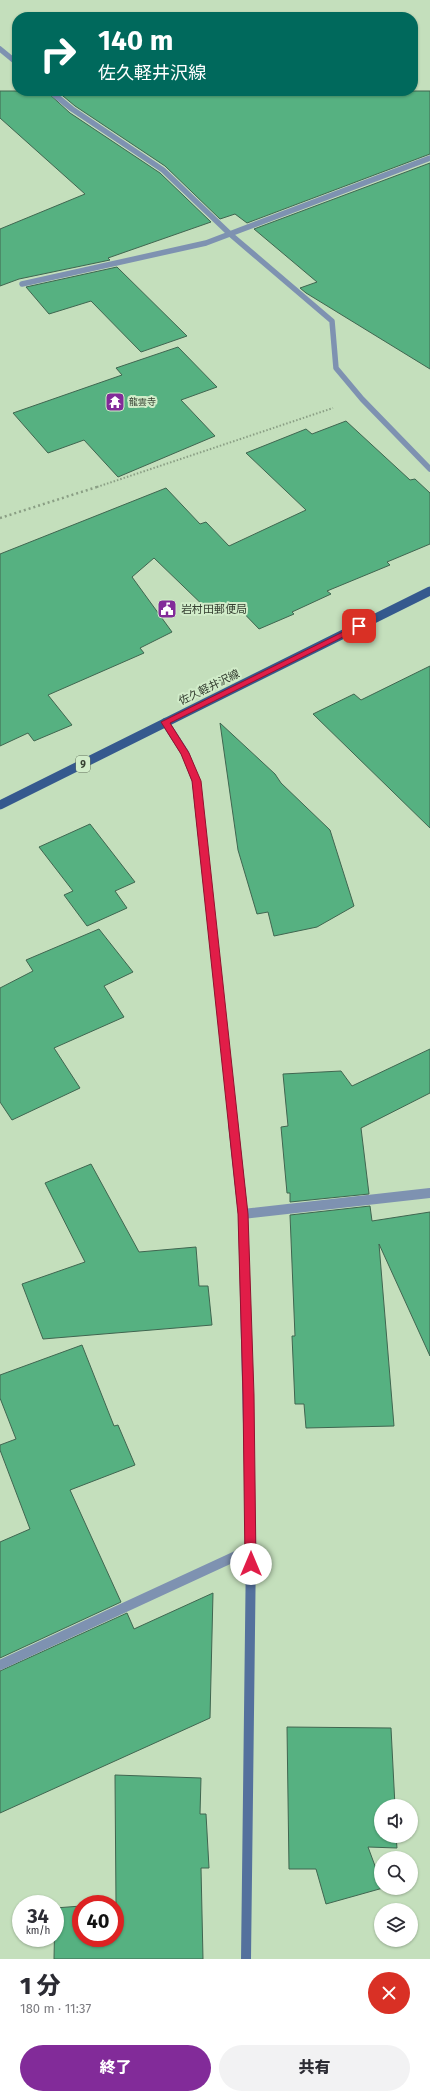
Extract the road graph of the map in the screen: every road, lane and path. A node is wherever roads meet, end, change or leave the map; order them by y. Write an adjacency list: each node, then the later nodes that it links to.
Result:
1 (0, 49): 2 (street)
2 (12, 59)
3 (56, 96): 5 (street)
4 (430, 158): 5 (street)
5 (230, 234): 6 (street); 7 (street)
6 (22, 284)
7 (362, 399): 8 (street); 9 (path)
8 (430, 469)
9 (0, 518)
10 (430, 591): 11 (main road, 佐久軽井沢線 / 9)
11 (165, 722): 12 (main road, 佐久軽井沢線 / 9); 14 (street)
12 (0, 805)
13 (430, 1193): 14 (street)
14 (243, 1214): 15 (street)
15 (251, 1549): 16 (street); 17 (street)
16 (0, 1665)
17 (246, 1959)

